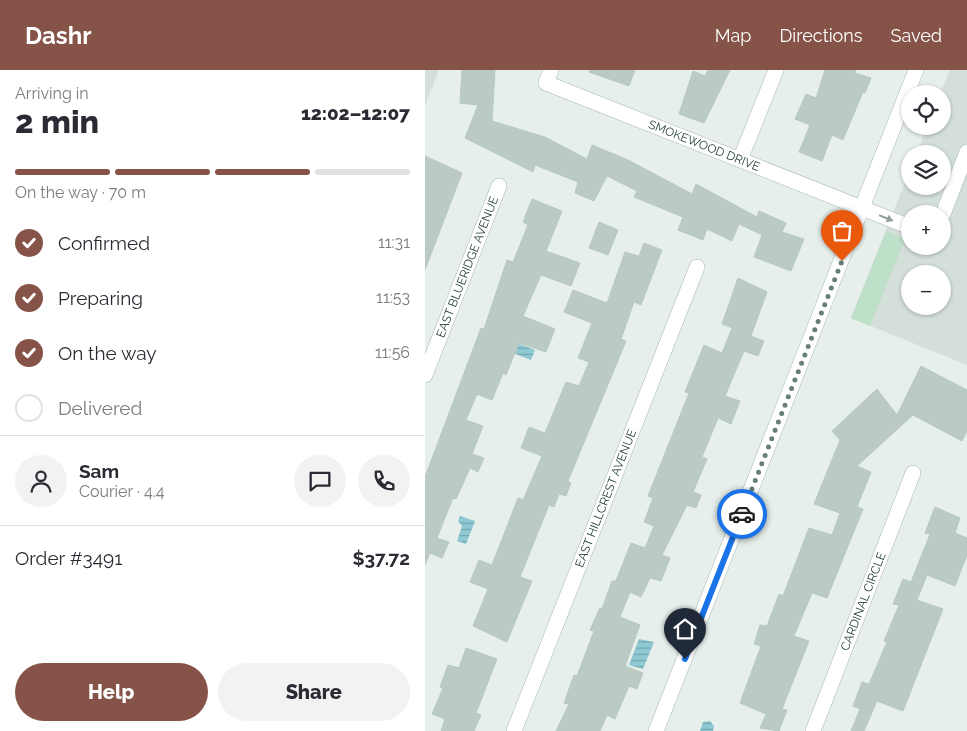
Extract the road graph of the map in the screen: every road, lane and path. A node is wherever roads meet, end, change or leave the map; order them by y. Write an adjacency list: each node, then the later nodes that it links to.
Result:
1 (776, 70): 5 (street)
2 (916, 70): 8 (street)
3 (548, 77): 5 (street, SMOKEWOOD DRIVE)
4 (967, 152): 7 (street)
5 (740, 160): 8 (street, SMOKEWOOD DRIVE)
6 (499, 186): 11 (street, EAST BLUERIDGE AVENUE)
7 (946, 205)
8 (862, 208): 9 (street, SMOKEWOOD DRIVE, one-way to 9); 14 (street)
9 (901, 223)
10 (697, 267): 13 (street, EAST HILLCREST AVENUE)
11 (425, 376)
12 (913, 473): 15 (street, CARDINAL CIRCLE)
13 (514, 731)
14 (656, 731)
15 (813, 731)

